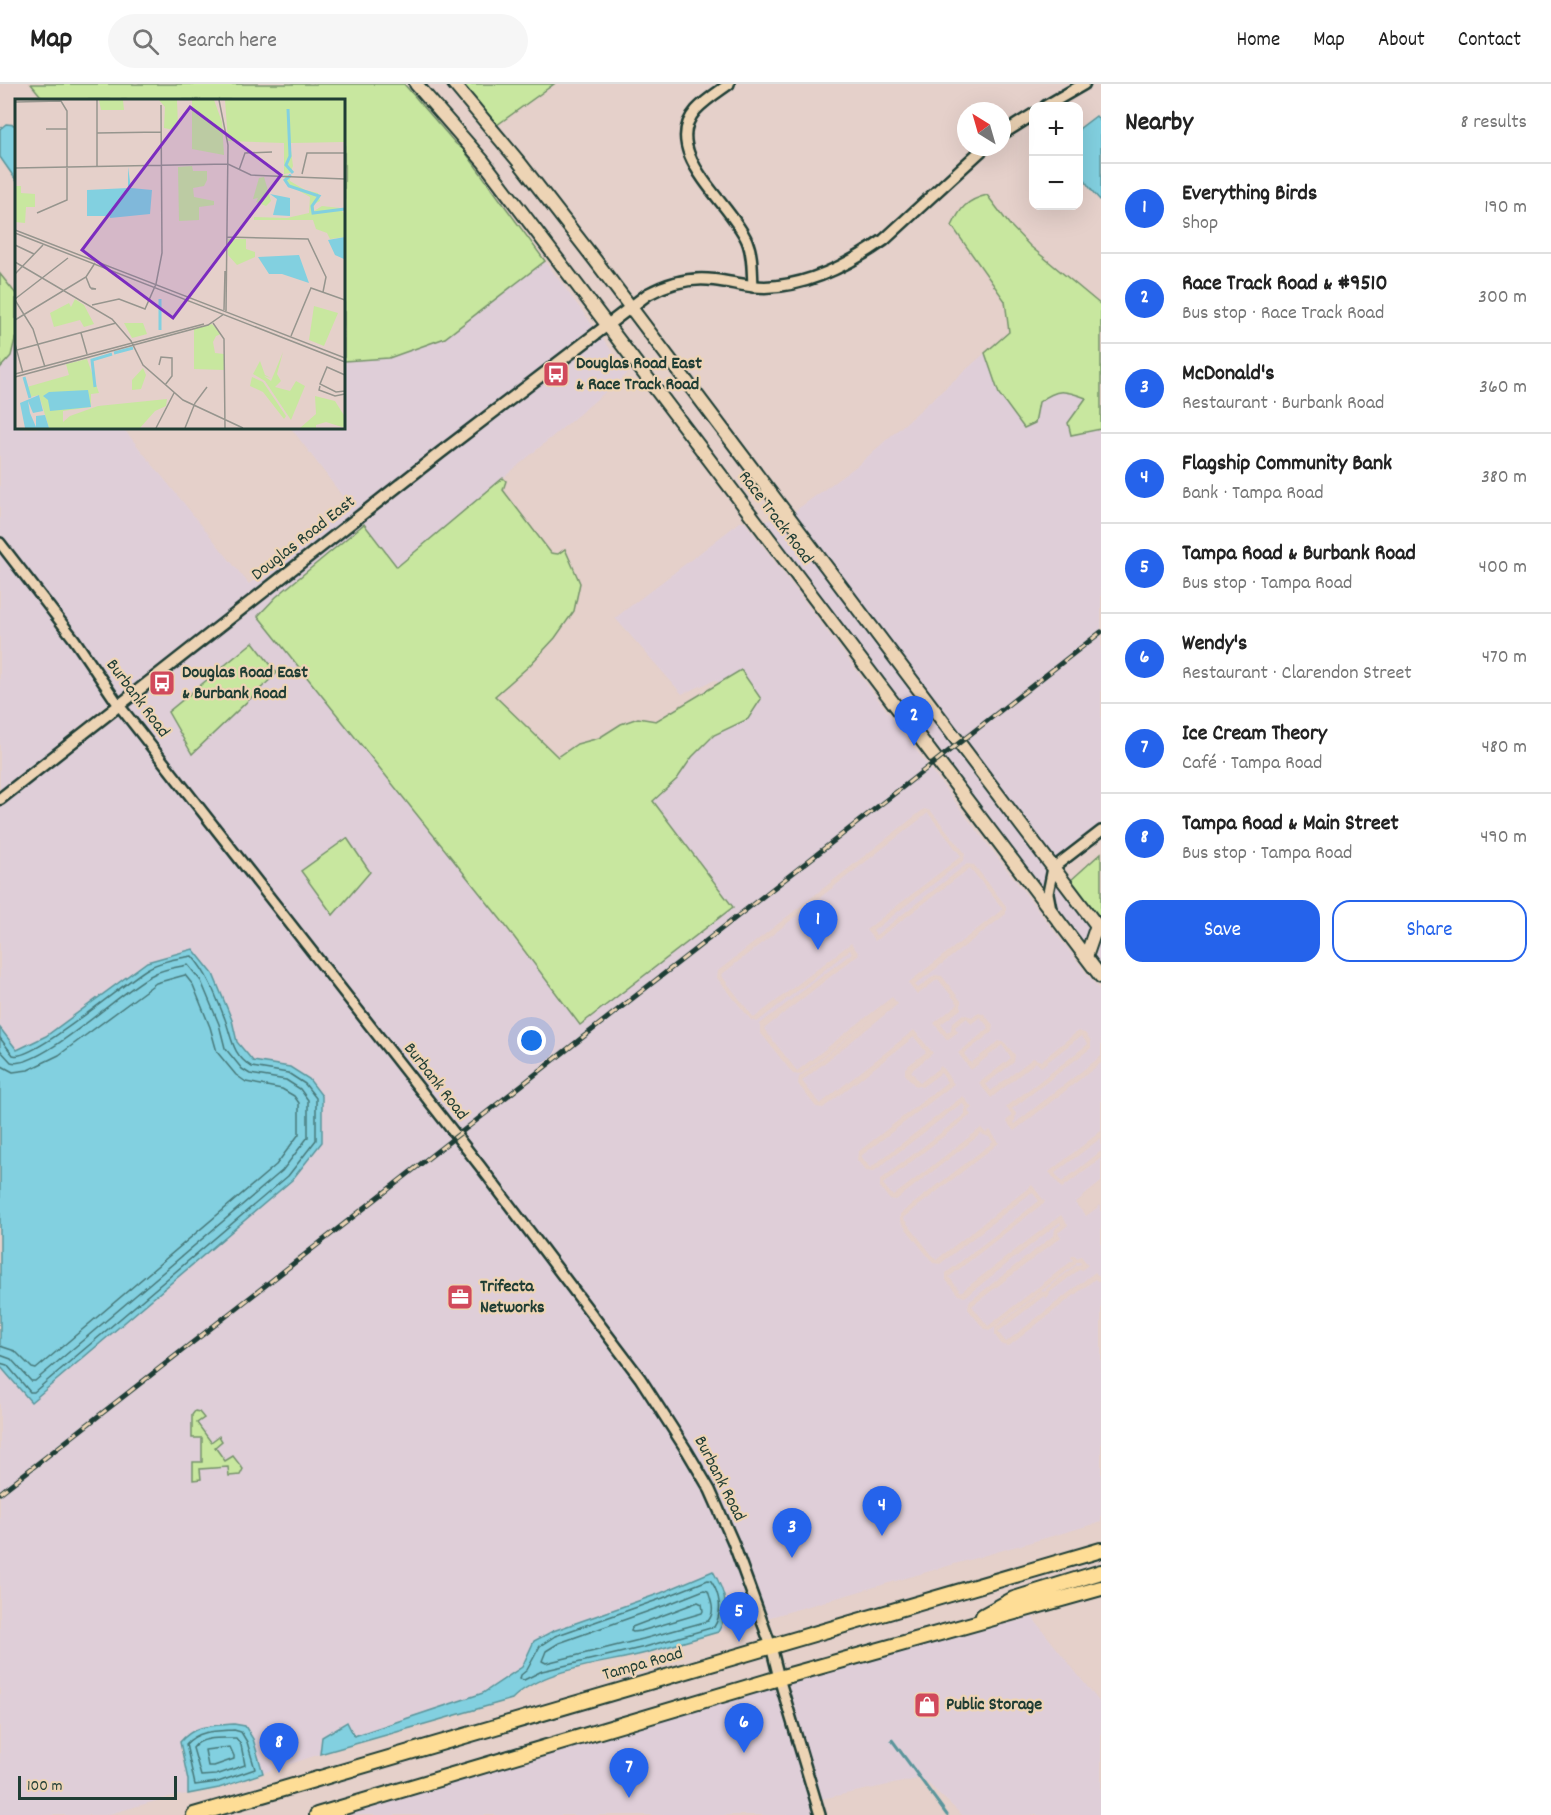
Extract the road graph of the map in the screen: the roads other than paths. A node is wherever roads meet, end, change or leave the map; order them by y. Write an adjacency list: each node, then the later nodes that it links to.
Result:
1 (416, 84): 11 (main road, Race Track Road)
2 (454, 84): 10 (main road, Race Track Road)
3 (729, 84): 9 (street)
4 (1084, 84): 5 (street)
5 (1053, 102)
6 (1029, 117): 7 (street)
7 (1011, 128)
8 (975, 156): 9 (street, Douglas Road East)
9 (753, 286): 10 (street, Douglas Road East)
10 (630, 307): 11 (street, Douglas Road East); 16 (main road, Race Track Road)
11 (606, 325): 13 (street, Douglas Road East); 17 (main road, Race Track Road)
12 (0, 543): 13 (street, Burbank Road)
13 (118, 704): 14 (street, Douglas Road East); 25 (street, Burbank Road)
14 (0, 799)
15 (1101, 831): 16 (street)
16 (1053, 868): 17 (street); 18 (main road, Race Track Road)
17 (1051, 911): 19 (main road, Race Track Road)
18 (1099, 928): 19 (main road)
19 (1086, 957): 20 (main road, Race Track Road)
20 (1101, 977)
21 (1101, 1550): 25 (main road, Tampa Road)
22 (1101, 1572): 24 (main road)
23 (1101, 1588): 24 (main road)
24 (966, 1626): 26 (main road)
25 (771, 1646): 26 (street, Burbank Road); 27 (main road, Tampa Road)
26 (778, 1678): 28 (main road); 29 (street, Burbank Road)
27 (194, 1815)
28 (317, 1815)
29 (820, 1815)

